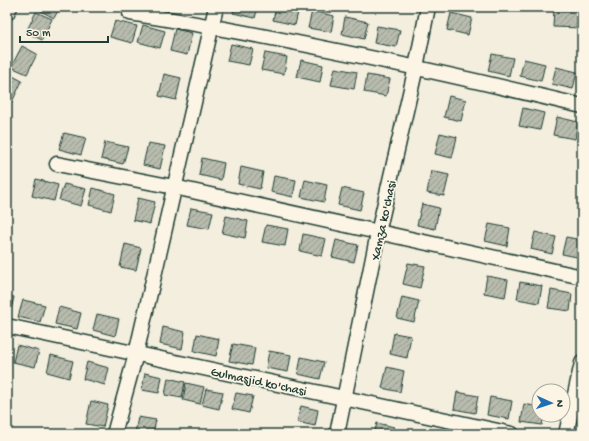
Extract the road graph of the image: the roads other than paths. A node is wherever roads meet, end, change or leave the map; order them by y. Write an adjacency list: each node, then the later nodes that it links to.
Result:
1 (10, 7): 4 (street)
2 (216, 7): 6 (street)
3 (428, 7): 7 (street, Xamza ko'chasi)
4 (7, 13)
5 (130, 13): 6 (street)
6 (211, 26): 7 (street); 10 (street)
7 (416, 67): 8 (street); 11 (street, Xamza ko'chasi)
8 (582, 106)
9 (57, 164): 10 (street)
10 (174, 187): 11 (street); 14 (street)
11 (378, 234): 12 (street); 16 (street, Xamza ko'chasi)
12 (582, 278)
13 (7, 326): 14 (street, Gulmasjid ko'chasi)
14 (136, 354): 16 (street, Gulmasjid ko'chasi); 17 (street)
15 (582, 364): 20 (street)
16 (345, 399): 18 (street, Xamza ko'chasi); 19 (street, Gulmasjid ko'chasi)
17 (114, 434)
18 (337, 434)
19 (512, 434)
20 (566, 434)

